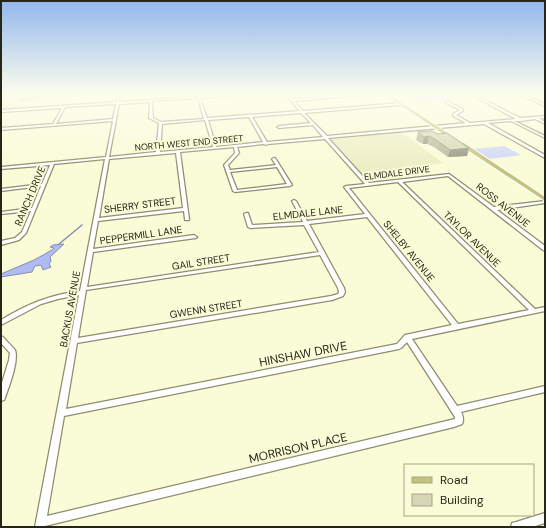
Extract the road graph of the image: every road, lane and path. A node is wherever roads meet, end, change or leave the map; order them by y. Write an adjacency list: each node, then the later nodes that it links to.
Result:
1 (58, 119): 17 (street)
2 (152, 119): 13 (street)
3 (221, 119): 10 (street)
4 (252, 119): 23 (street)
5 (308, 119): 15 (street)
6 (423, 119): 19 (main road)
7 (459, 119): 16 (street)
8 (531, 119): 12 (street, NORTH WEST END STREET)
9 (114, 120): 17 (street); 29 (street, BACKUS AVENUE)
10 (206, 120): 13 (street); 25 (street)
11 (512, 120): 12 (street, NORTH WEST END STREET); 14 (street, NORTH WEST END STREET); 21 (street)
12 (520, 120)
13 (161, 123): 27 (street)
14 (484, 123): 16 (street, NORTH WEST END STREET); 28 (street)
15 (313, 124): 18 (street); 22 (street)
16 (469, 124): 19 (street, NORTH WEST END STREET)
17 (54, 125): 20 (street)
18 (280, 127)
19 (436, 127): 22 (street, NORTH WEST END STREET); 41 (main road)
20 (1, 129)
21 (545, 137)
22 (326, 138): 23 (street, NORTH WEST END STREET); 37 (street)
23 (266, 144): 24 (street, NORTH WEST END STREET)
24 (235, 146): 25 (street, NORTH WEST END STREET); 34 (street)
25 (215, 148): 26 (street, NORTH WEST END STREET)
26 (178, 152): 27 (street, NORTH WEST END STREET); 45 (street)
27 (158, 154): 29 (street, NORTH WEST END STREET)
28 (545, 157)
29 (107, 158): 31 (street, NORTH WEST END STREET); 51 (street, BACKUS AVENUE)
30 (274, 159): 32 (street)
31 (53, 163): 33 (street, NORTH WEST END STREET); 38 (street, RANCH DRIVE)
32 (279, 166): 34 (street); 34 (street)
33 (1, 168)
34 (228, 171)
35 (450, 175): 36 (street, ELMDALE DRIVE); 46 (street, ROSS AVENUE)
36 (399, 181): 37 (street, ELMDALE DRIVE); 60 (street, TAYLOR AVENUE)
37 (368, 184): 39 (street, ELMDALE DRIVE)
38 (43, 185): 40 (street); 44 (street, RANCH DRIVE)
39 (346, 187): 49 (street, SHELBY AVENUE)
40 (1, 190)
41 (545, 199)
42 (294, 201): 52 (street)
43 (545, 202): 46 (street)
44 (33, 209): 47 (street); 54 (street, RANCH DRIVE)
45 (186, 209): 50 (street); 51 (street, SHERRY STREET)
46 (493, 209): 55 (street, ROSS AVENUE)
47 (1, 213)
48 (246, 214): 52 (street, ELMDALE LANE)
49 (368, 215): 52 (street, ELMDALE LANE); 62 (street, SHELBY AVENUE)
50 (187, 219)
51 (96, 220): 56 (street, BACKUS AVENUE)
52 (306, 223): 57 (street)
53 (194, 237): 56 (street, PEPPERMILL LANE)
54 (1, 243)
55 (545, 249)
56 (90, 251): 58 (street, BACKUS AVENUE)
57 (322, 253): 58 (street, GAIL STREET); 65 (street, GWENN STREET)
58 (83, 291): 61 (street, GAIL STREET); 65 (street, BACKUS AVENUE)
59 (545, 309): 60 (street, HINSHAW DRIVE)
60 (534, 311): 62 (street, HINSHAW DRIVE)
61 (1, 323)
62 (457, 327): 63 (street, HINSHAW DRIVE)
63 (407, 337): 68 (street); 69 (street, HINSHAW DRIVE)
64 (1, 339): 67 (street)
65 (74, 341): 69 (street, BACKUS AVENUE)
66 (545, 389): 68 (street)
67 (1, 398)
68 (455, 410): 71 (street, MORRISON PLACE)
69 (61, 414): 71 (street, BACKUS AVENUE)
70 (545, 518): 72 (street)
71 (41, 524)
72 (531, 525): 73 (street)
73 (516, 527)

